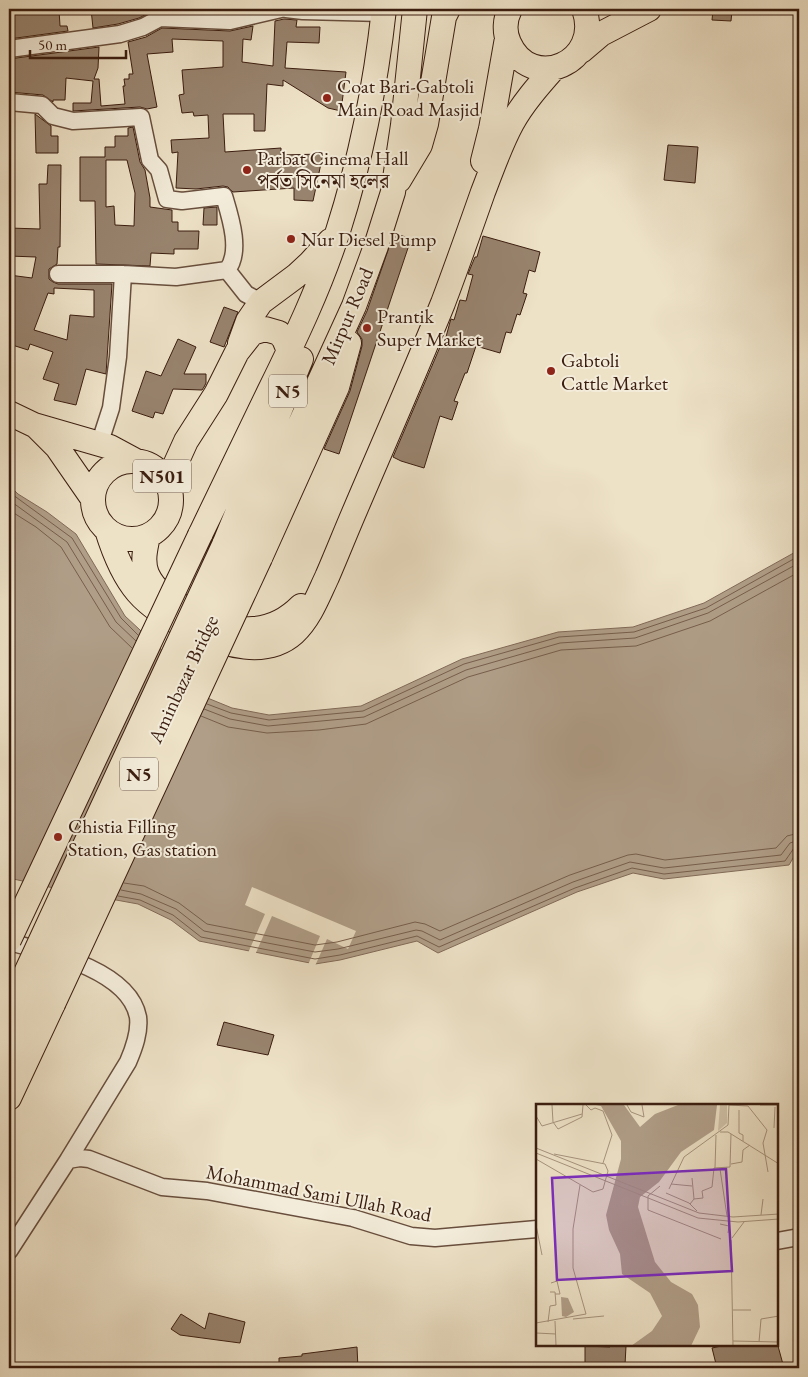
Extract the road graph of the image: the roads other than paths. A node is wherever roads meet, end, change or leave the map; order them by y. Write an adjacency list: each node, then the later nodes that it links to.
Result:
1 (281, 9): 10 (street)
2 (286, 9): 8 (street)
3 (415, 9): 14 (highway, Mirpur Road)
4 (448, 9): 14 (highway)
5 (509, 9): 9 (highway)
6 (584, 9): 11 (highway)
7 (649, 9): 11 (highway)
8 (383, 11): 15 (highway, Mirpur Road)
9 (507, 38): 12 (highway); 31 (highway)
10 (9, 49)
11 (581, 50): 12 (highway)
12 (554, 68): 30 (highway)
13 (9, 102): 16 (street)
14 (393, 192): 32 (highway, Mirpur Road)
15 (338, 232): 19 (highway, N501); 20 (highway, Mirpur Road); 22 (highway, N5)
16 (227, 270): 18 (street); 19 (street)
17 (58, 274): 18 (street)
18 (122, 274): 26 (street)
19 (261, 302): 21 (highway, N501)
20 (289, 351): 21 (highway, N501); 22 (highway, N501); 33 (highway, Mirpur Road / N5, bridge)
21 (237, 352): 25 (highway, N501)
22 (293, 380): 32 (highway, N5)
23 (9, 413): 24 (highway, N501)
24 (34, 424): 26 (highway, N501); 29 (highway, N501)
25 (186, 441): 27 (highway); 28 (highway, N501)
26 (98, 445): 27 (highway, N501)
27 (141, 462): 28 (highway, N501); 29 (highway, N501)
28 (167, 483): 31 (highway, N501)
29 (93, 500): 30 (highway, N501)
30 (106, 530): 31 (highway)
31 (148, 536)
32 (242, 551): 34 (highway, Aminbazar Bridge / N5, bridge)
33 (9, 941): 37 (street)
34 (29, 1001): 35 (highway, N5); 36 (highway)
35 (9, 1057)
36 (9, 1098)
37 (68, 1160): 38 (street, Mohammad Sami Ullah Road); 41 (street)
38 (536, 1229)
39 (799, 1237): 40 (street)
40 (778, 1241)
41 (9, 1251)

